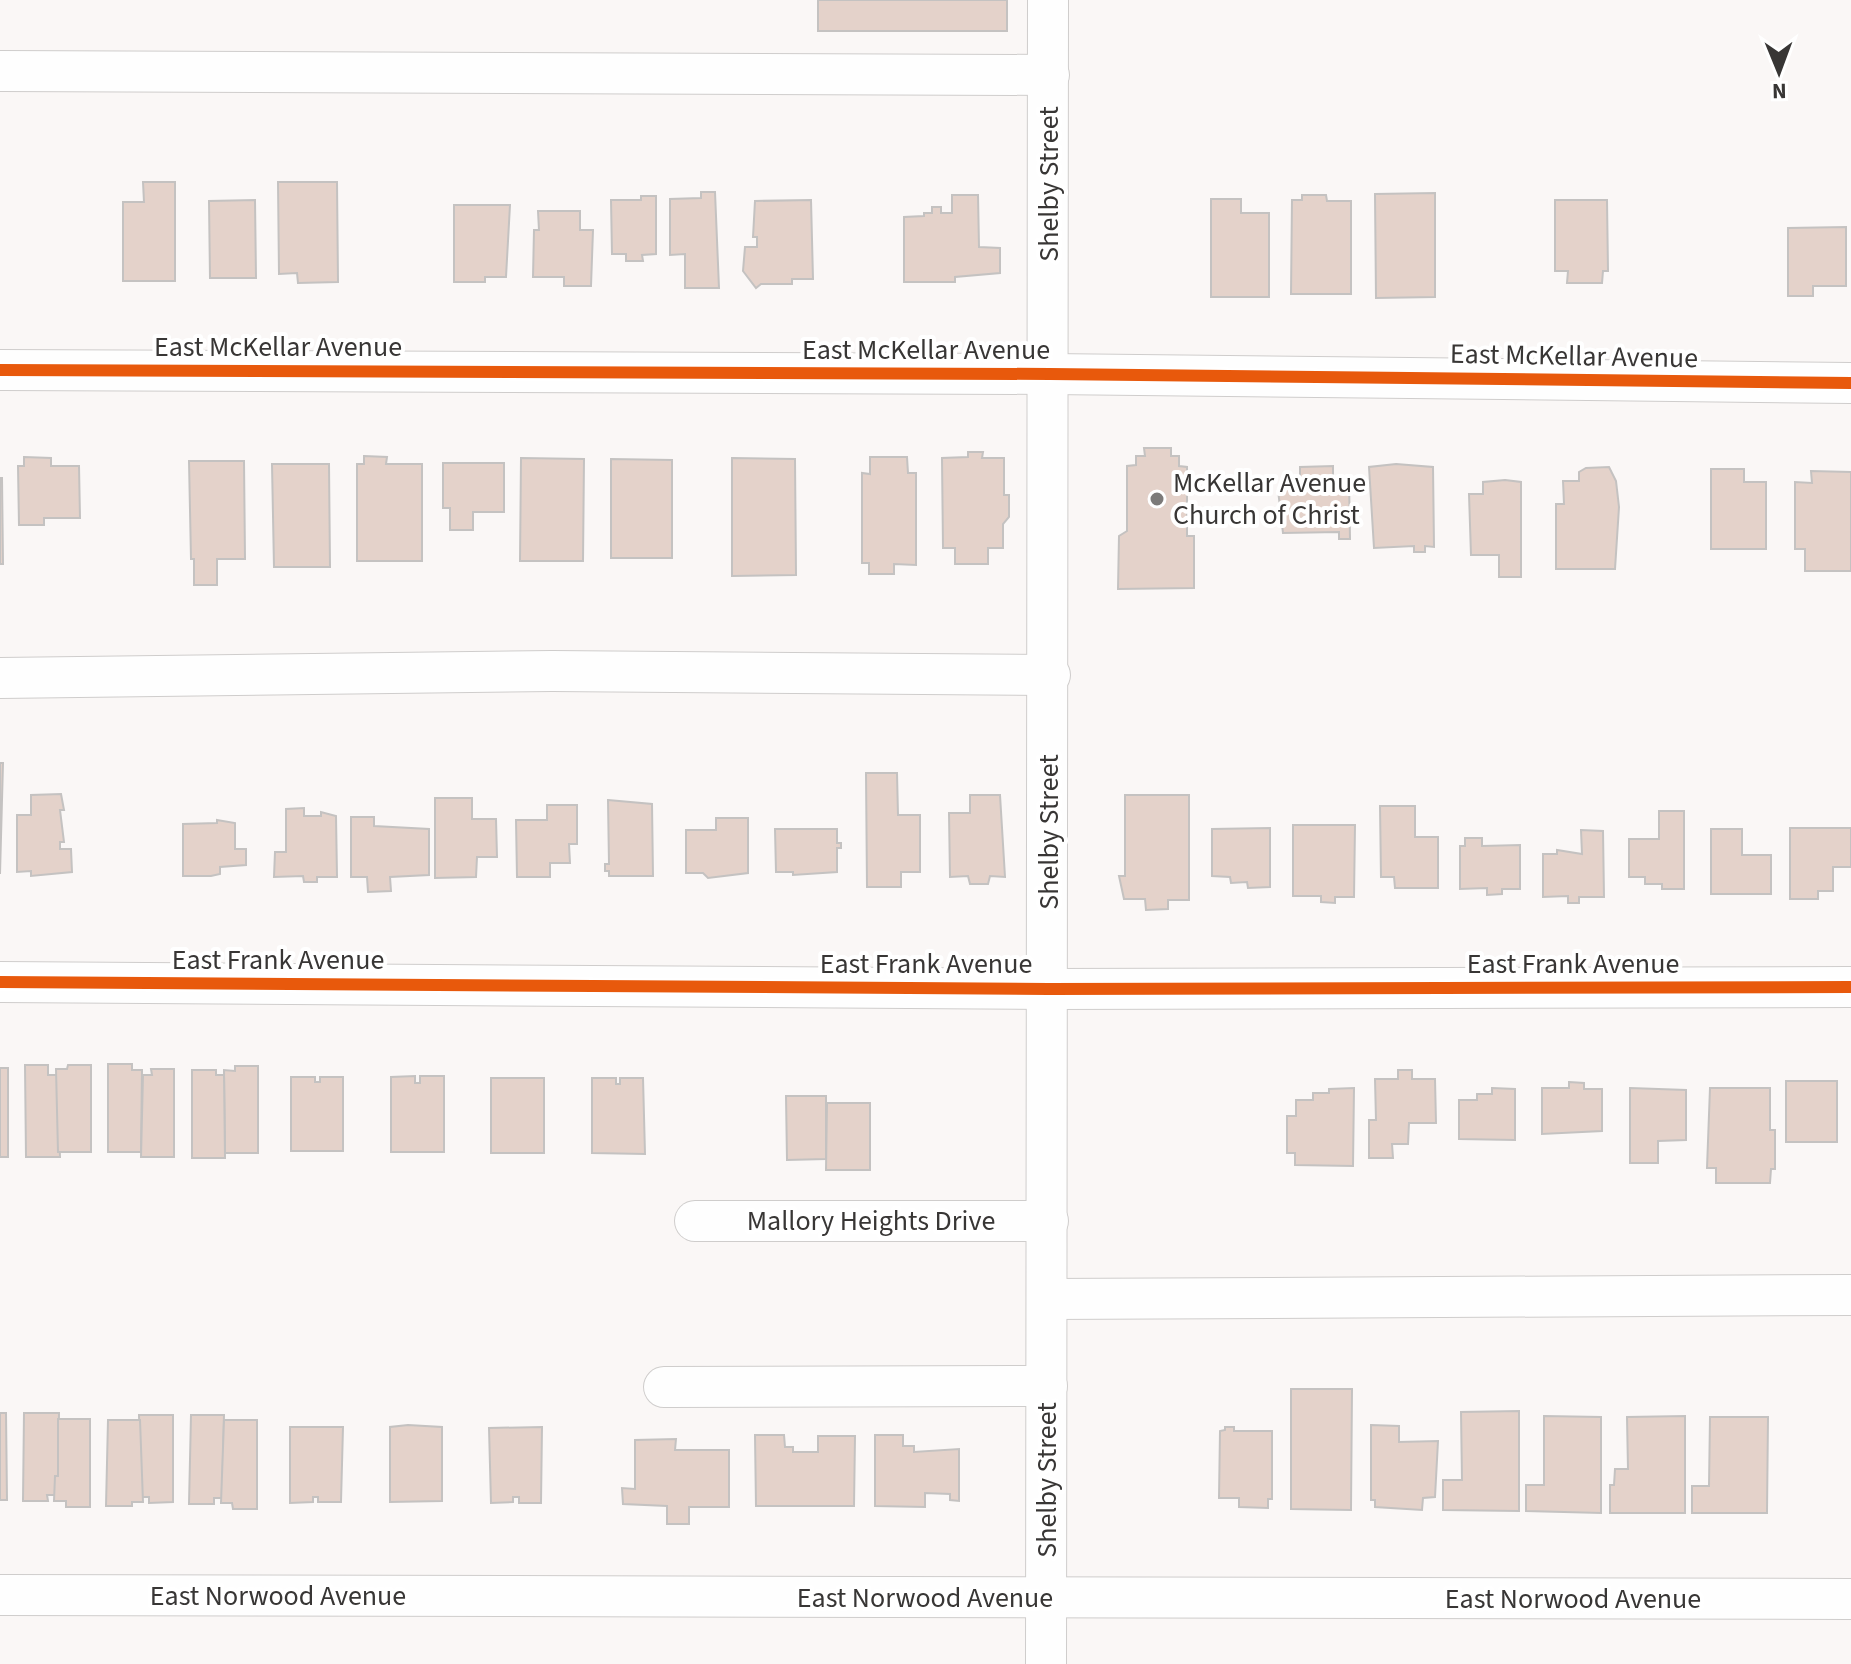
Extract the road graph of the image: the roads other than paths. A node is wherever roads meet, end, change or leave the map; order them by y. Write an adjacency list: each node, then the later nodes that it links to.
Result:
1 (1048, 0): 3 (street, Shelby Street)
2 (0, 71): 3 (street)
3 (1049, 75): 5 (street, Shelby Street)
4 (0, 370): 5 (street, East McKellar Avenue)
5 (1050, 374): 6 (street, East McKellar Avenue); 7 (street, Shelby Street)
6 (1851, 383)
7 (1050, 675): 8 (street); 11 (street, Shelby Street)
8 (0, 678)
9 (0, 982): 11 (street, East Frank Avenue)
10 (1851, 987): 11 (street, East Frank Avenue)
11 (1049, 989): 13 (street, Shelby Street)
12 (695, 1221): 13 (street, Mallory Heights Drive)
13 (1048, 1221): 15 (street, Shelby Street)
14 (1851, 1295): 15 (street)
15 (1047, 1299): 16 (street, Shelby Street)
16 (1047, 1386): 17 (street); 19 (street, Shelby Street)
17 (664, 1387)
18 (0, 1595): 19 (street, East Norwood Avenue)
19 (1048, 1599): 20 (street, East Norwood Avenue); 21 (street, Shelby Street)
20 (1851, 1599)
21 (1046, 1664)

